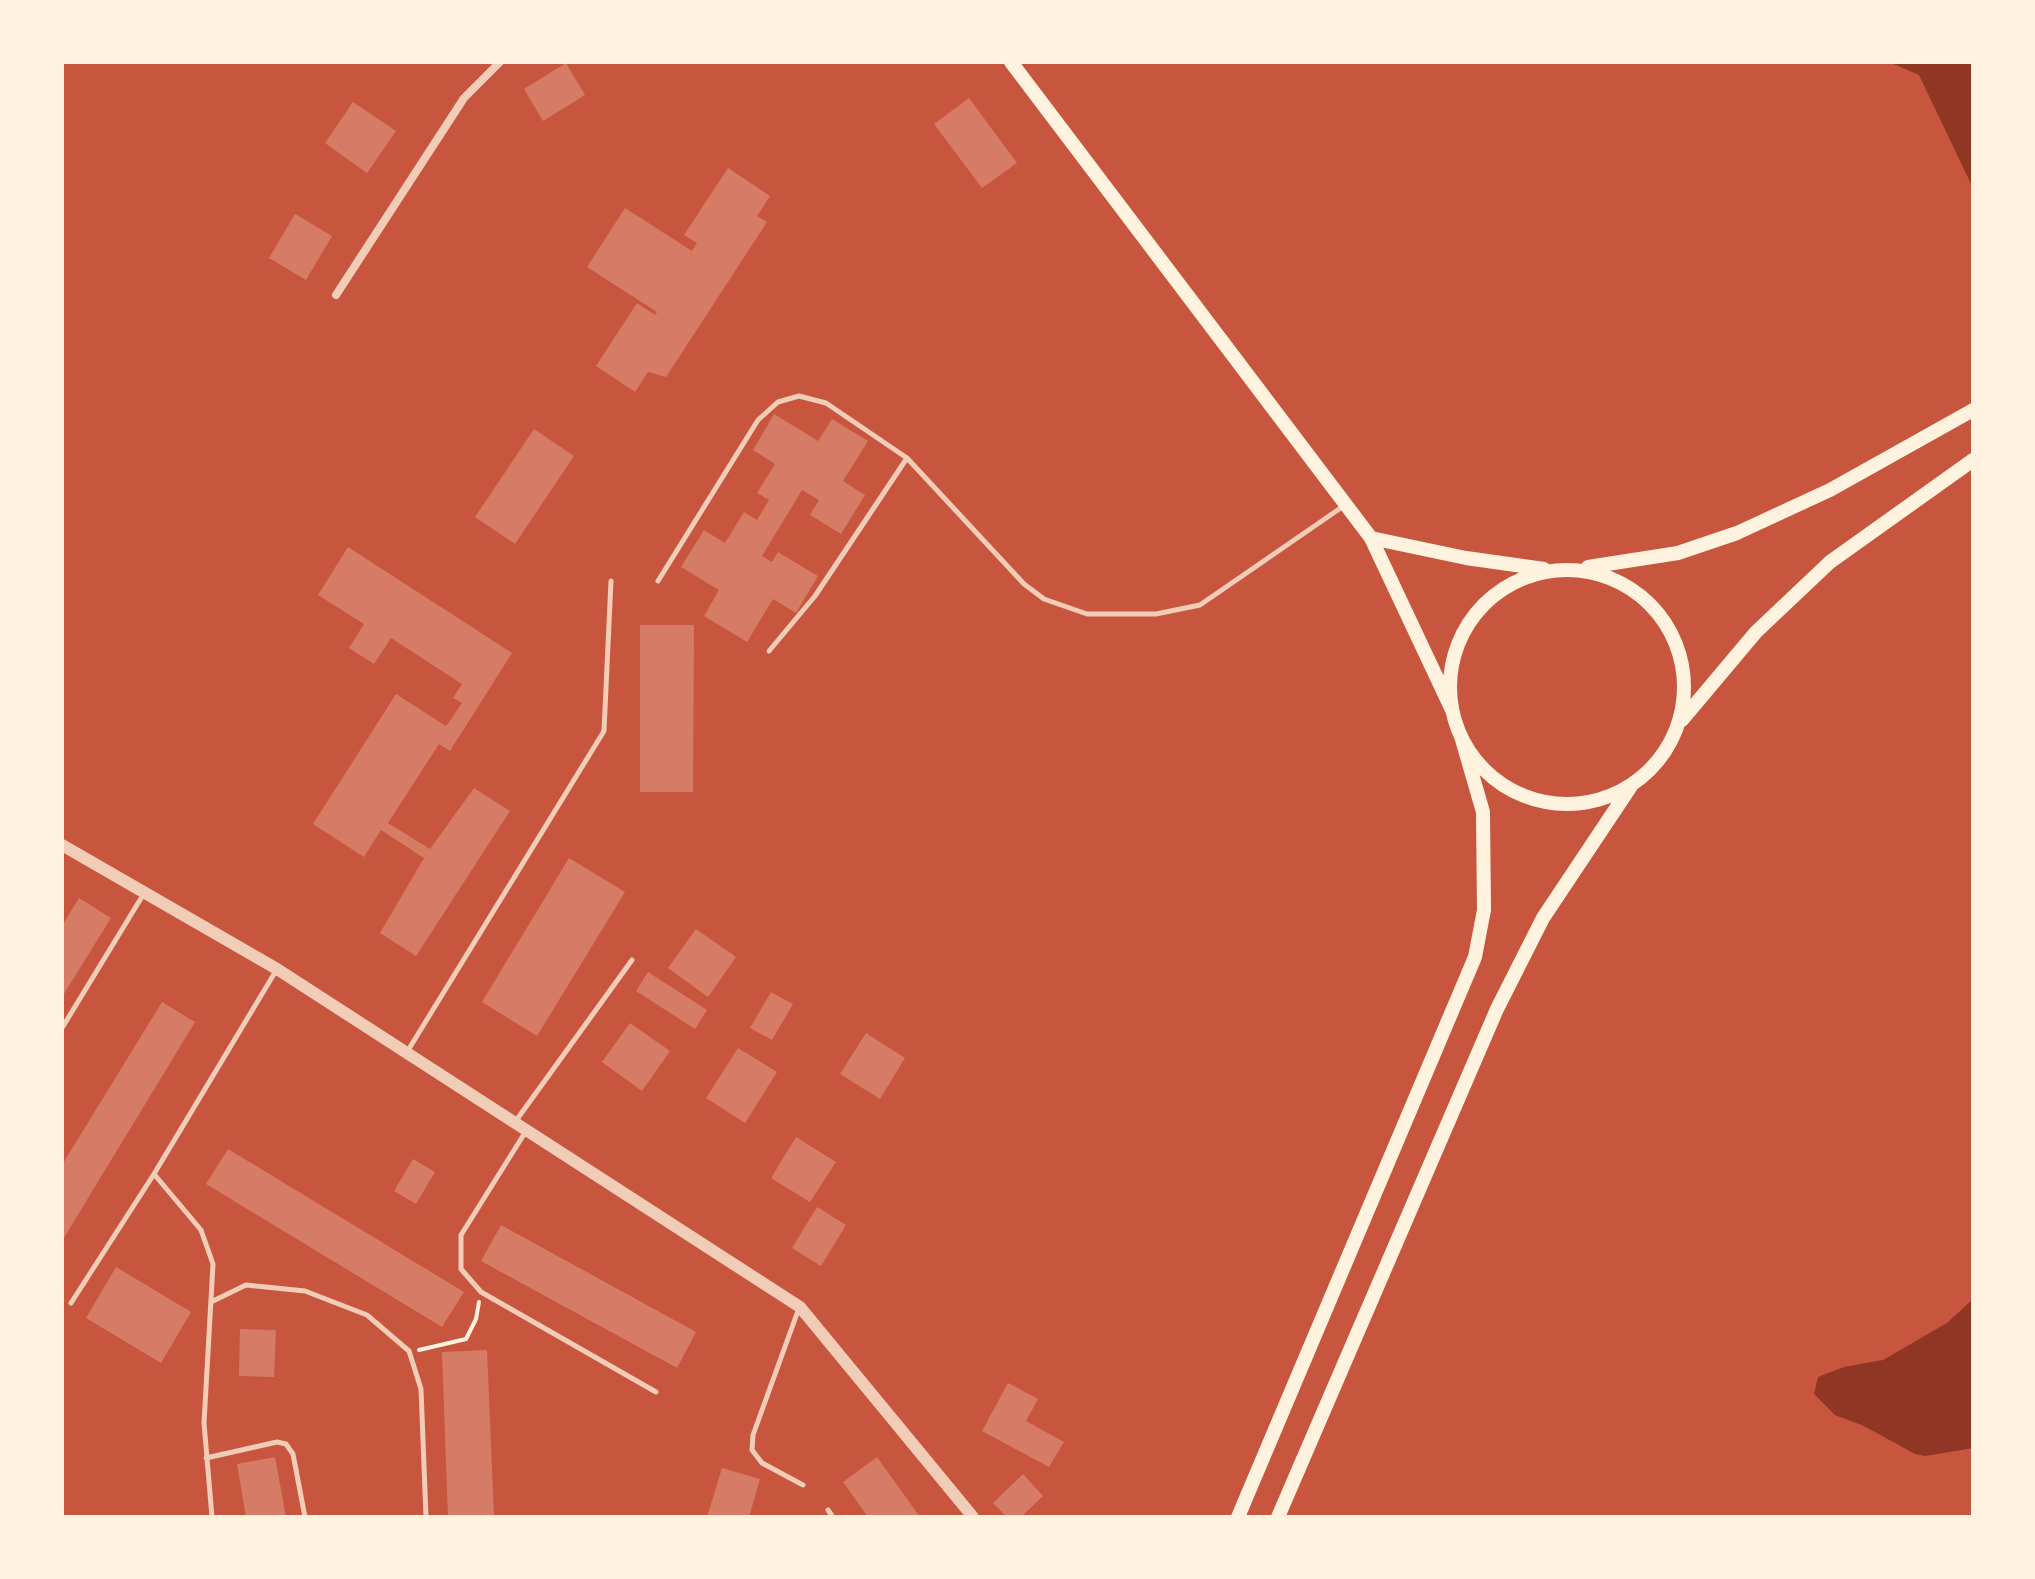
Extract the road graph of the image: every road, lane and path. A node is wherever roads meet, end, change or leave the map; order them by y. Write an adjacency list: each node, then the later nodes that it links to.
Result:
1 (500, 62): 3 (street)
2 (1011, 62): 7 (main road)
3 (336, 295)
4 (1973, 410): 9 (main road)
5 (907, 458): 7 (lane); 12 (lane); 13 (lane)
6 (1973, 460): 15 (main road)
7 (1346, 505): 8 (main road)
8 (1371, 538): 10 (main road); 14 (main road)
9 (1573, 569): 10 (main road); 15 (main road)
10 (1554, 570): 14 (main road)
11 (611, 581): 23 (lane)
12 (658, 581)
13 (769, 651)
14 (1452, 710): 16 (main road)
15 (1676, 727): 17 (main road)
16 (1461, 736): 17 (main road); 41 (main road)
17 (1631, 786): 42 (main road)
18 (62, 845): 19 (street)
19 (143, 894): 21 (street); 22 (lane)
20 (632, 960): 24 (lane)
21 (277, 969): 23 (street); 26 (lane)
22 (62, 1028)
23 (407, 1053): 24 (street)
24 (514, 1123): 25 (street)
25 (526, 1131): 27 (lane); 30 (street)
26 (154, 1174): 28 (lane); 29 (lane)
27 (481, 1292): 31 (path); 32 (lane)
28 (213, 1301): 31 (lane); 33 (lane)
29 (71, 1303)
30 (800, 1307): 34 (lane); 40 (street)
31 (409, 1351): 38 (lane)
32 (656, 1392)
33 (205, 1458): 36 (lane); 37 (lane)
34 (803, 1485)
35 (828, 1510): 39 (lane)
36 (212, 1517)
37 (305, 1517)
38 (426, 1517)
39 (833, 1517)
40 (973, 1517)
41 (1238, 1517)
42 (1278, 1517)

